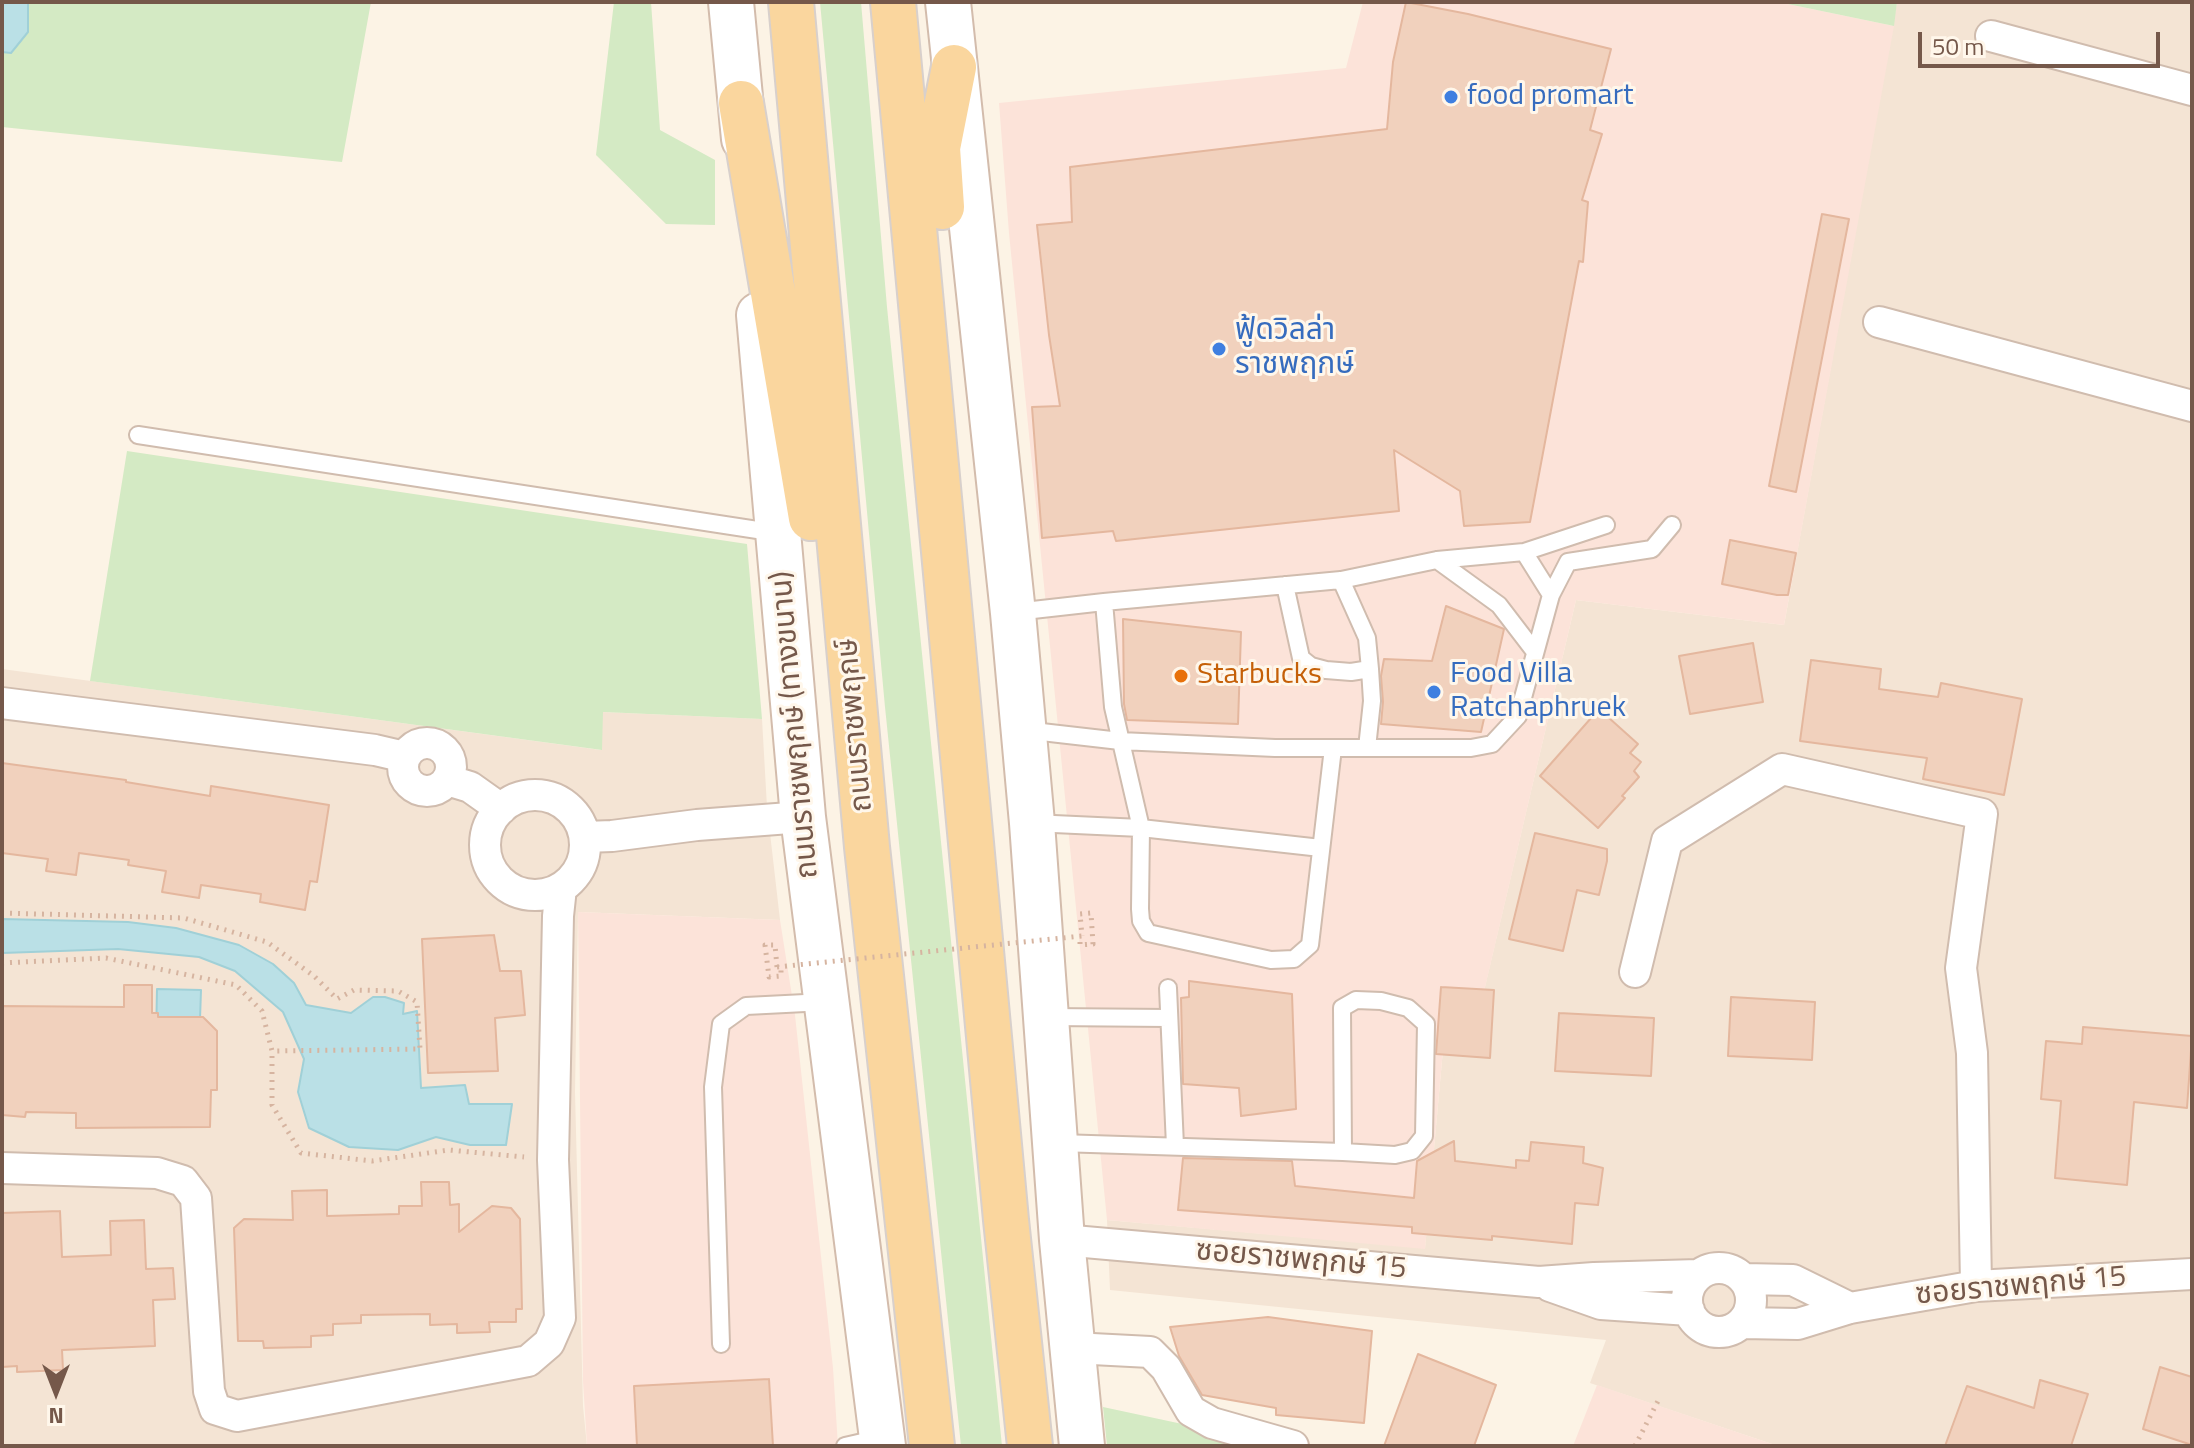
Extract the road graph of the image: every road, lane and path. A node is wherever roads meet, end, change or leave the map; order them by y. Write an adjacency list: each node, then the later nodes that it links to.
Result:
1 (731, 2): 8 (main road, ถนนราชพฤกษ์ (ทางขนาน))
2 (791, 2): 35 (main road, ถนนราชพฤกษ์)
3 (893, 2): 24 (main road)
4 (948, 2): 6 (main road)
5 (1991, 36): 7 (street)
6 (954, 67): 21 (main road); 24 (main road)
7 (2192, 90)
8 (741, 103): 14 (main road, ถนนราชพฤกษ์ (ทางขนาน)); 35 (main road)
9 (1879, 322): 10 (street)
10 (2192, 406)
11 (138, 435): 14 (lane)
12 (1606, 525): 15 (lane)
13 (1672, 525): 19 (lane)
14 (778, 533): 31 (main road, ถนนราชพฤกษ์ (ทางขนาน))
15 (1524, 552): 16 (lane); 19 (lane)
16 (1437, 560): 17 (lane); 22 (lane)
17 (1341, 580): 18 (lane); 23 (lane)
18 (1285, 585): 20 (lane); 23 (lane)
19 (1551, 595): 22 (lane)
20 (1104, 602): 21 (lane); 27 (lane)
21 (1013, 613): 26 (main road)
22 (1535, 652): 29 (lane)
23 (1370, 669): 29 (lane)
24 (955, 677): 67 (main road)
25 (2, 703): 30 (street)
26 (1023, 729): 27 (lane); 32 (main road)
27 (1120, 741): 28 (lane); 33 (lane)
28 (1333, 748): 29 (lane); 36 (lane)
29 (1367, 748)
30 (501, 809): 34 (street); 37 (street)
31 (803, 817): 34 (street); 44 (main road, ถนนราชพฤกษ์ (ทางขนาน))
32 (1032, 823): 33 (lane); 45 (main road)
33 (1141, 828): 36 (lane); 36 (lane)
34 (585, 837): 37 (street)
35 (867, 847): 66 (main road, ถนนราชพฤกษ์)
36 (1321, 848)
37 (561, 888): 51 (street)
38 (1077, 912): 40 (path, bridge)
39 (2, 913): 47 (path)
40 (778, 943)
41 (2, 963): 47 (path)
42 (1635, 972): 58 (street)
43 (1168, 988): 46 (lane)
44 (826, 1002): 62 (lane); 65 (main road, ถนนราชพฤกษ์ (ทางขนาน))
45 (1046, 1017): 46 (lane); 48 (main road)
46 (1169, 1018): 49 (lane)
47 (272, 1051): 51 (path)
48 (1055, 1143): 49 (lane); 53 (main road)
49 (1175, 1146): 50 (lane)
50 (1343, 1152): 50 (lane)
51 (553, 1160): 52 (street)
52 (2, 1168)
53 (1062, 1240): 57 (street, ซอยราชพฤกษ์ 15); 63 (main road)
54 (2192, 1274): 58 (street, ซอยราชพฤกษ์ 15)
55 (1698, 1275): 56 (street, ซอยราชพฤกษ์ 15); 57 (street, ซอยราชพฤกษ์ 15); 60 (street)
56 (1744, 1279): 59 (street, ซอยราชพฤกษ์ 15); 61 (street)
57 (1539, 1282): 60 (street, ซอยราชพฤกษ์ 15)
58 (1976, 1286): 59 (street, ซอยราชพฤกษ์ 15)
59 (1850, 1308): 61 (street, ซอยราชพฤกษ์ 15)
60 (1689, 1310): 61 (street, ซอยราชพฤกษ์ 15)
61 (1742, 1323)
62 (721, 1344)
63 (1073, 1348): 68 (main road); 69 (street)
64 (1660, 1397): 70 (path)
65 (870, 1443)
66 (932, 1446)
67 (1030, 1446)
68 (1082, 1446)
69 (1293, 1446)
70 (1635, 1446)

